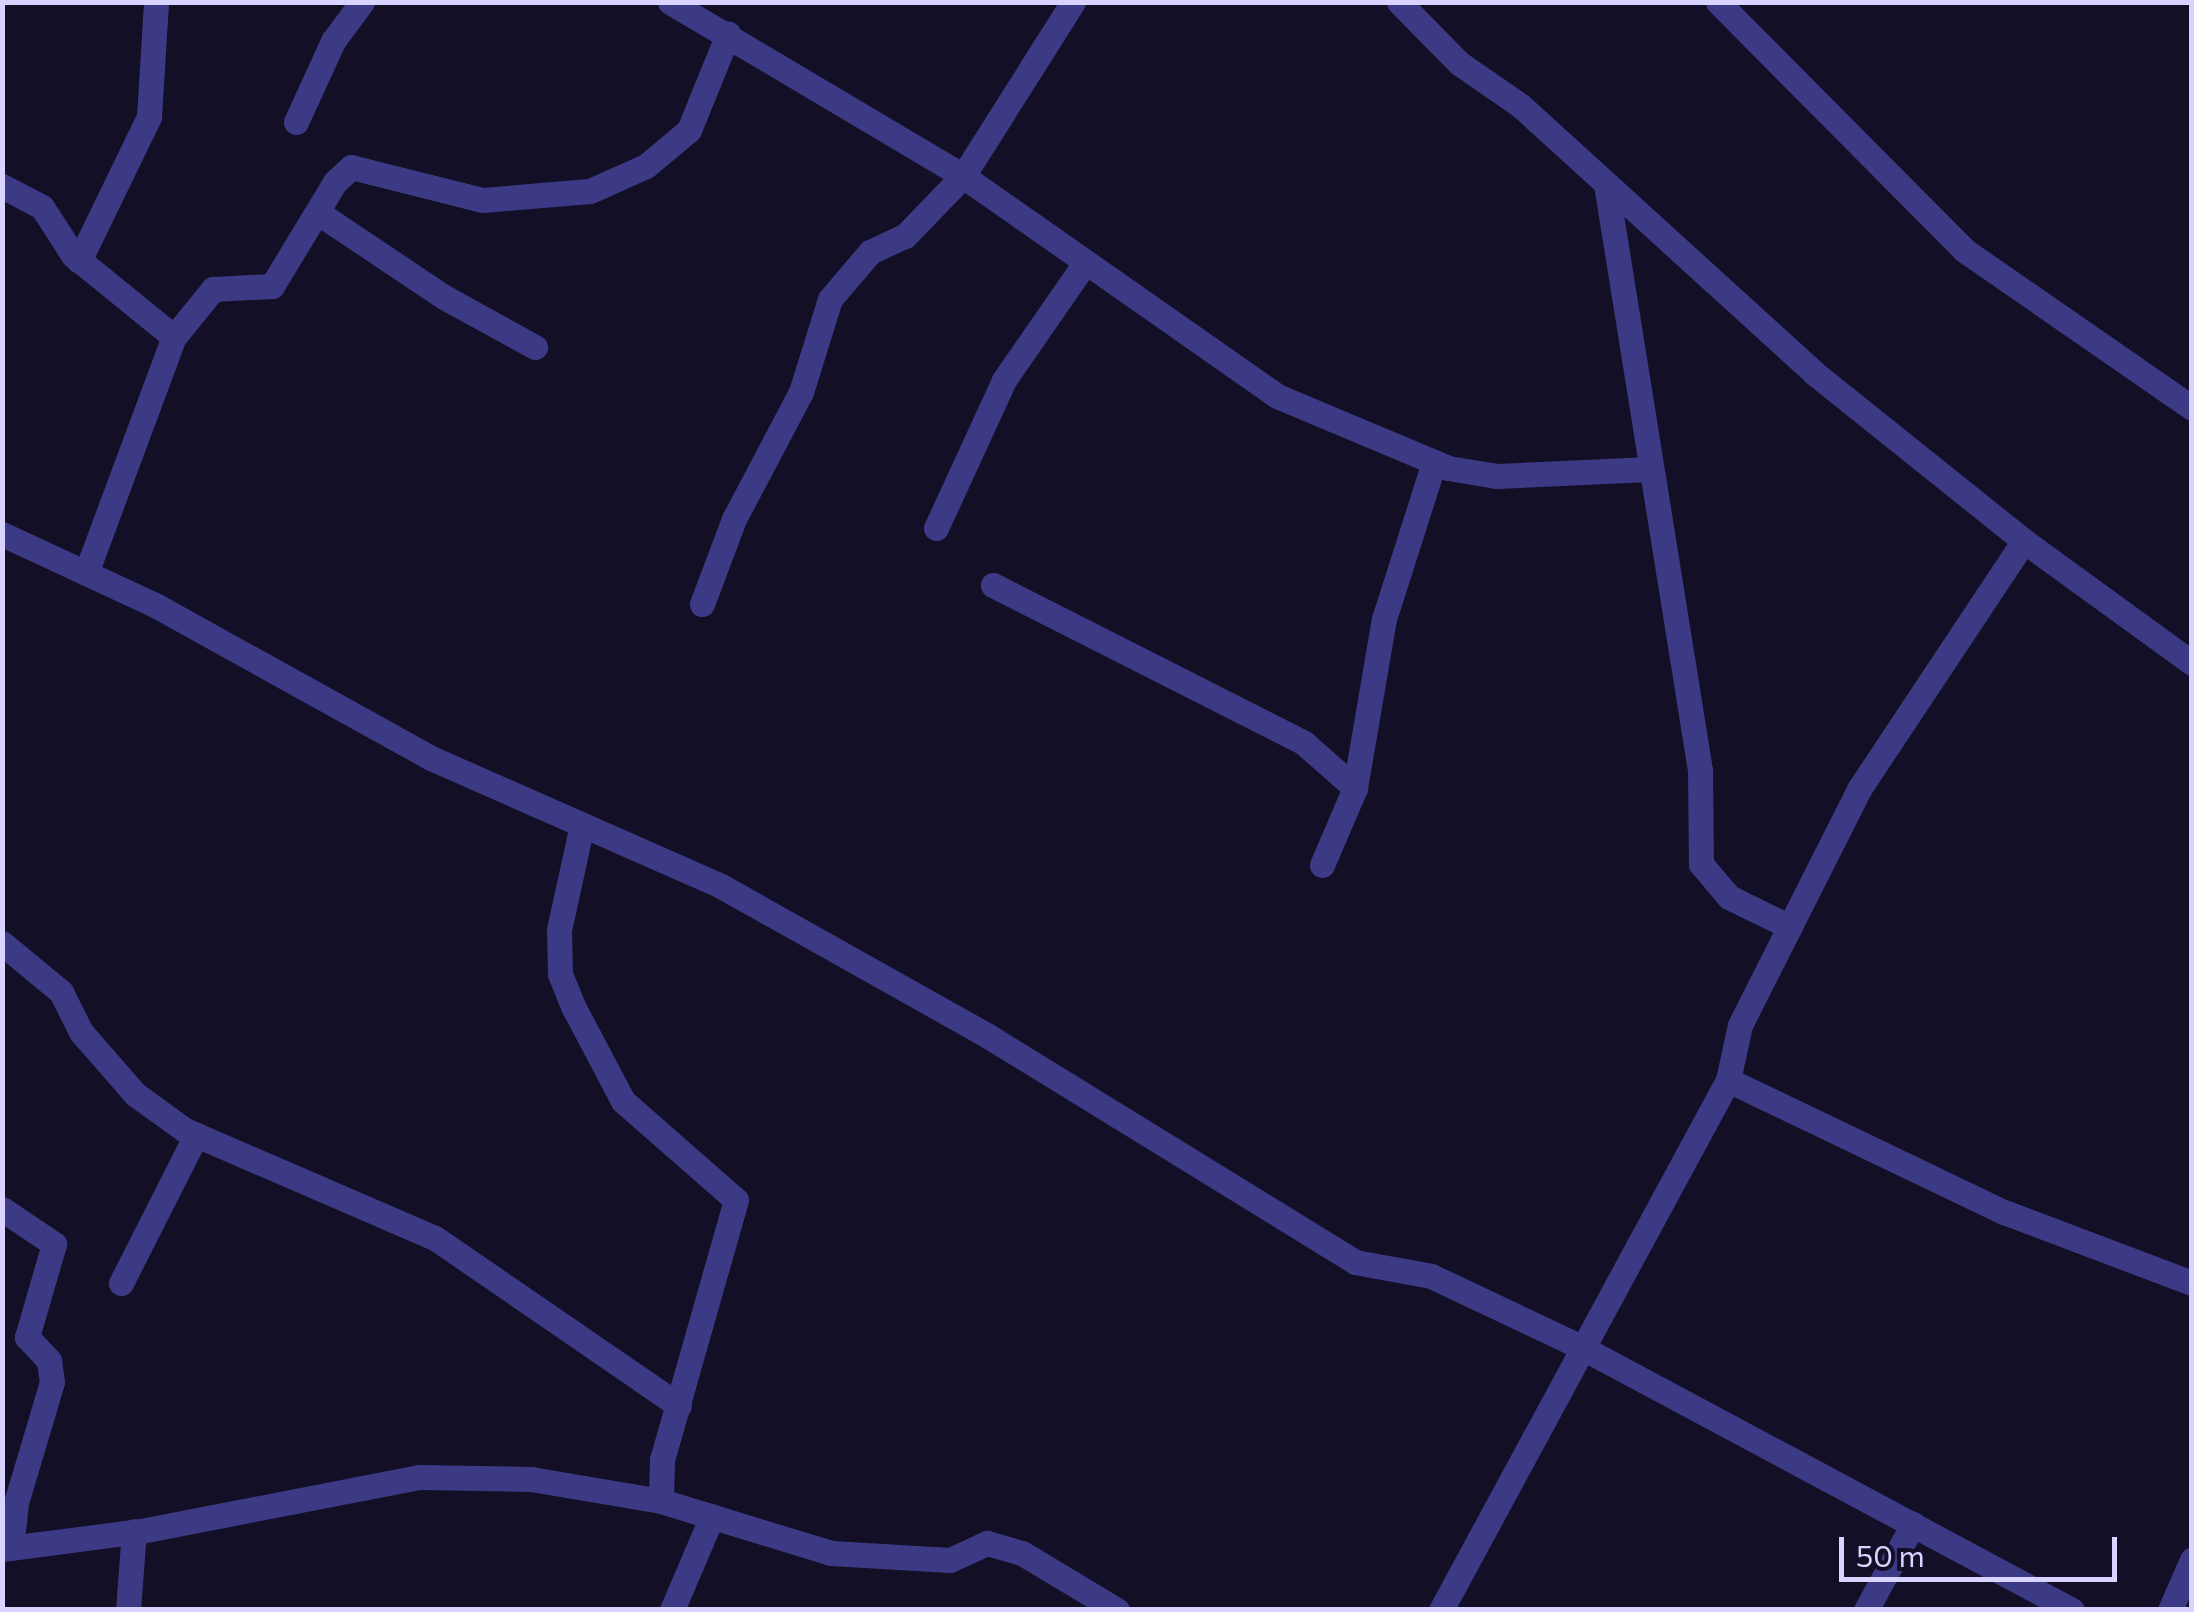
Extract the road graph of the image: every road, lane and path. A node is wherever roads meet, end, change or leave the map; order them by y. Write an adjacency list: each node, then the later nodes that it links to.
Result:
1 (156, 2): 13 (street)
2 (362, 2): 8 (street)
3 (670, 2): 7 (street)
4 (1073, 2): 9 (street)
5 (1399, 2): 10 (street)
6 (1718, 2): 17 (street)
7 (728, 34): 9 (street); 12 (street)
8 (296, 122)
9 (963, 176): 14 (street); 25 (street)
10 (1606, 184): 19 (street); 22 (street)
11 (2, 186): 13 (street)
12 (317, 212): 15 (street); 16 (street)
13 (79, 260): 15 (street)
14 (1085, 263): 18 (street); 20 (street)
15 (174, 336): 23 (street)
16 (535, 347)
17 (2192, 408)
18 (1434, 462): 19 (street); 27 (street)
19 (1650, 468): 30 (street)
20 (936, 528)
21 (2, 534): 23 (street)
22 (2024, 541): 26 (street); 30 (street)
23 (86, 573): 28 (street)
24 (994, 584): 27 (street)
25 (702, 604)
26 (2192, 663)
27 (1355, 788): 29 (street)
28 (582, 825): 37 (street); 38 (street)
29 (1322, 865)
30 (1790, 926): 32 (street)
31 (2, 942): 33 (street)
32 (1728, 1080): 36 (street); 37 (street)
33 (196, 1135): 35 (street); 38 (street)
34 (2, 1209): 43 (street)
35 (121, 1283)
36 (2192, 1283)
37 (1579, 1346): 41 (street); 48 (street)
38 (678, 1406): 39 (street)
39 (661, 1501): 40 (street); 42 (street)
40 (712, 1516): 46 (street); 47 (street)
41 (1912, 1524): 49 (street); 50 (street)
42 (134, 1532): 43 (street); 45 (street)
43 (7, 1549)
44 (2191, 1564): 51 (street)
45 (128, 1610)
46 (672, 1610)
47 (1118, 1610)
48 (1441, 1610)
49 (1866, 1610)
50 (2072, 1610)
51 (2170, 1610)

